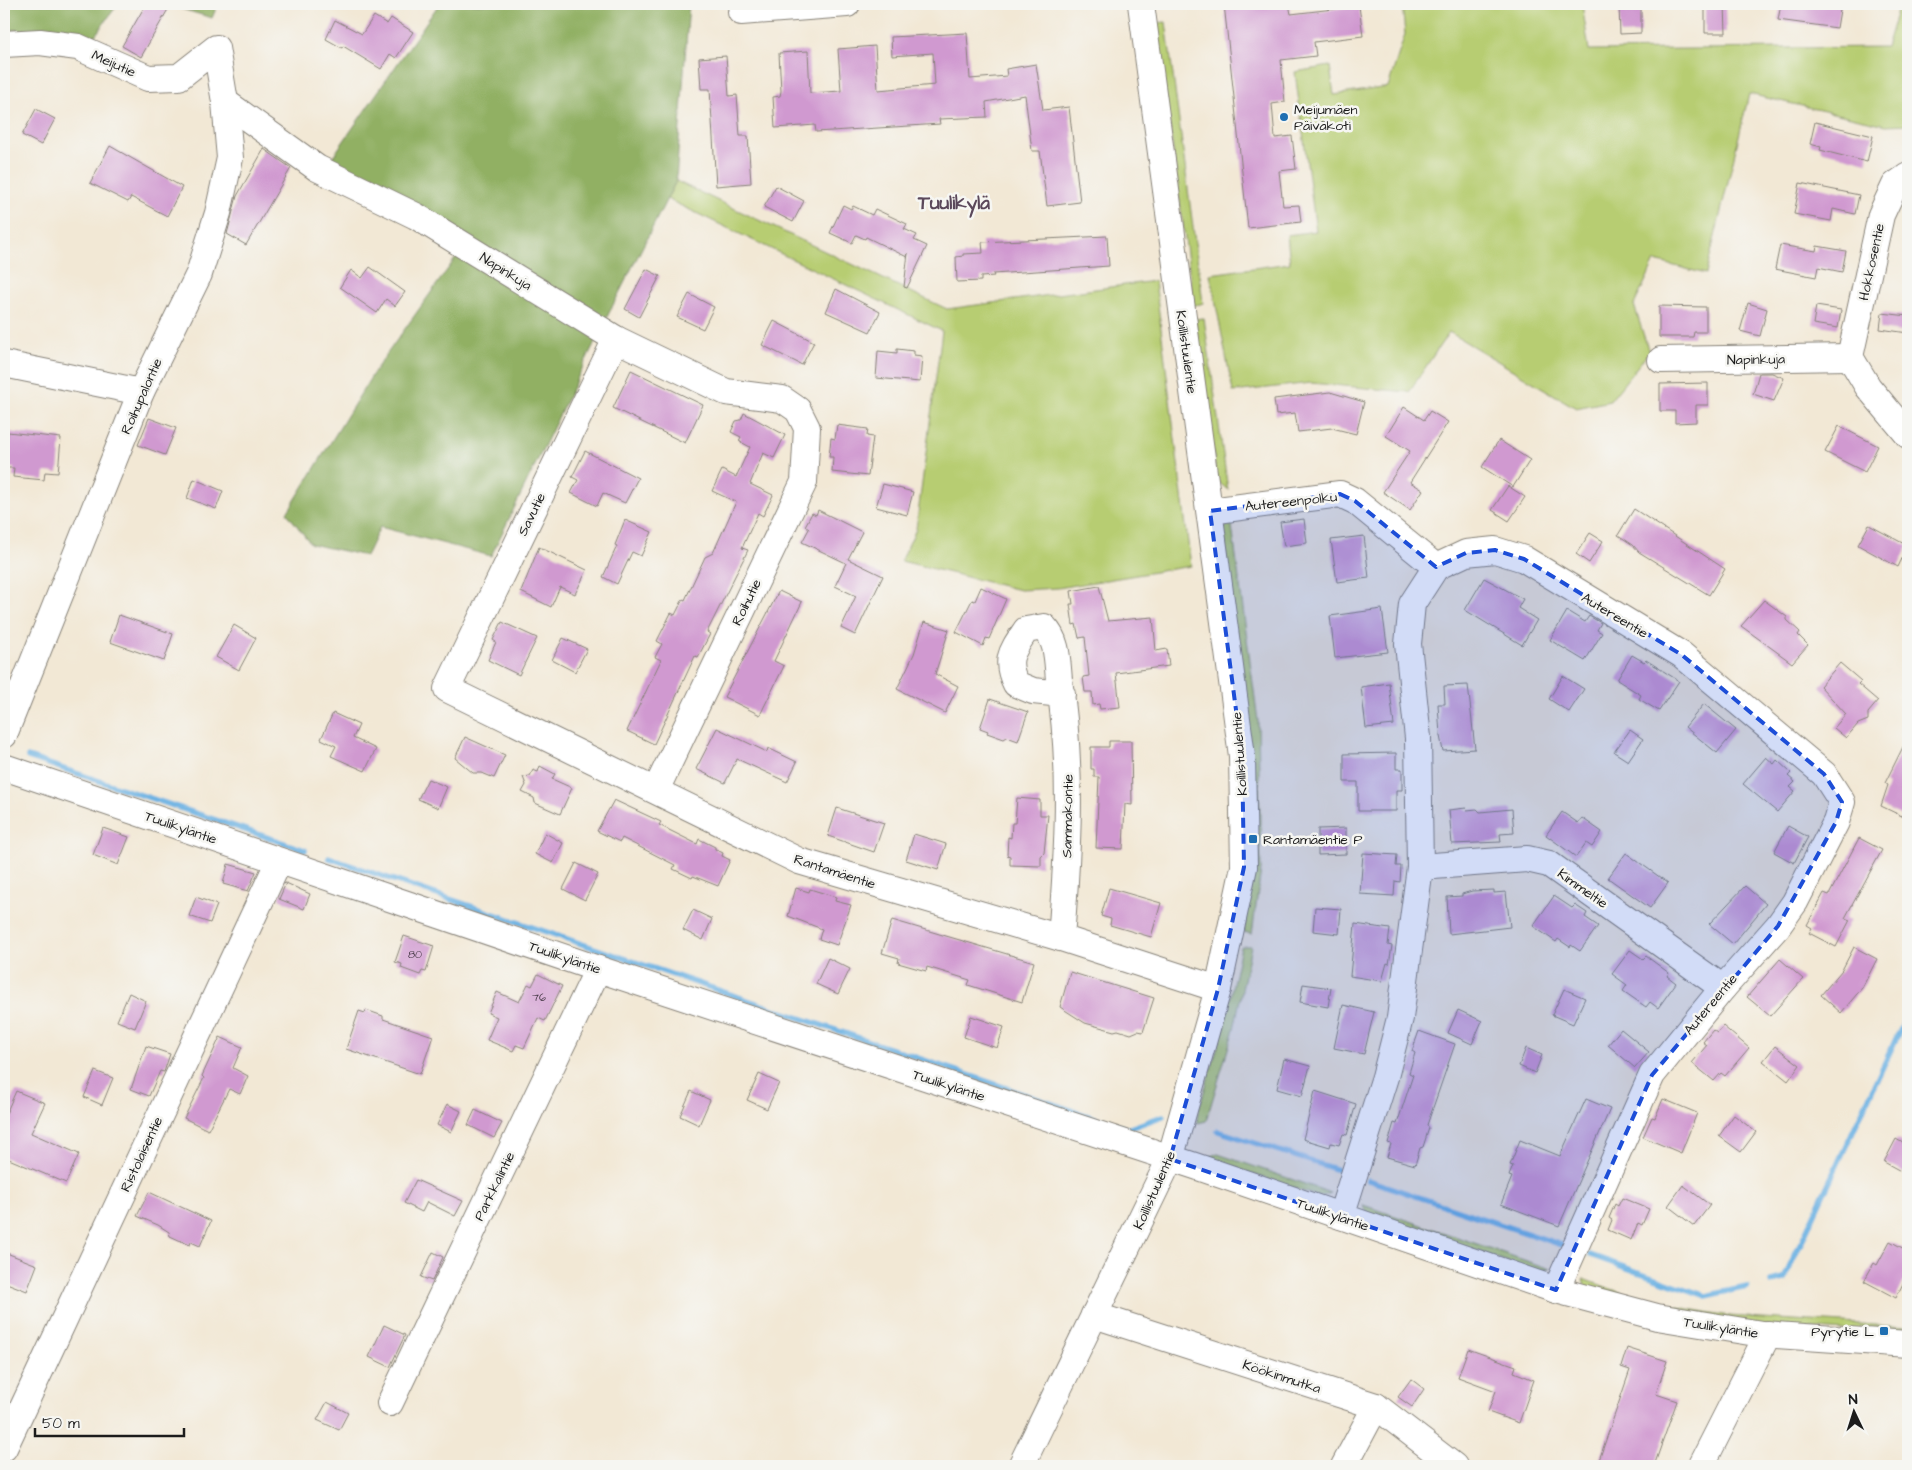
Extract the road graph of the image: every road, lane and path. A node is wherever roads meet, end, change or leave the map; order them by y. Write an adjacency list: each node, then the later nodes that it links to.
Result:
1 (846, 4): 3 (street)
2 (1141, 4): 15 (street, Koillistuulentie)
3 (741, 12)
4 (4, 44): 5 (street, Meijutie)
5 (216, 48): 6 (street, Roihupalontie)
6 (226, 102): 8 (street, Napinkuja); 12 (street, Roihupalontie)
7 (1908, 176): 9 (street, Hokkosentie)
8 (616, 339): 13 (street, Napinkuja); 17 (street, Savutie)
9 (1850, 357): 10 (street, Napinkuja); 14 (street)
10 (1661, 360)
11 (4, 364): 12 (street)
12 (141, 392): 19 (street, Roihupalontie)
13 (798, 410): 21 (street, Roihutie)
14 (1908, 435)
15 (1210, 511): 16 (street, Autereenpolku); 27 (street, Koillistuulentie)
16 (1436, 567): 23 (street); 26 (street, Autereentie)
17 (446, 689): 21 (street, Rantamäentie)
18 (1062, 694): 24 (street, Sammakontie)
19 (4, 735)
20 (4, 767): 22 (street, Tuulikyläntie)
21 (656, 790): 24 (street, Rantamäentie)
22 (279, 861): 25 (street, Tuulikyläntie); 36 (street, Ristolaisentie)
23 (1420, 867): 26 (street, Kimmeltie); 29 (street)
24 (1061, 938): 27 (street, Rantamäentie)
25 (598, 969): 28 (street, Tuulikyläntie); 34 (street, Parkkalintie)
26 (1723, 988): 30 (street, Autereentie)
27 (1218, 989): 28 (street, Koillistuulentie)
28 (1170, 1158): 29 (street, Tuulikyläntie); 31 (street, Koillistuulentie)
29 (1341, 1216): 30 (street, Tuulikyläntie)
30 (1556, 1290): 32 (street, Tuulikyläntie)
31 (1094, 1315): 35 (street, Köökinmutka); 37 (street, Koillistuulentie)
32 (1768, 1334): 33 (street, Tuulikyläntie); 40 (street)
33 (1908, 1344)
34 (390, 1403)
35 (1376, 1406): 38 (street); 39 (street, Köökinmutka)
36 (4, 1448)
37 (1021, 1466)
38 (1344, 1466)
39 (1454, 1466)
40 (1701, 1466)

